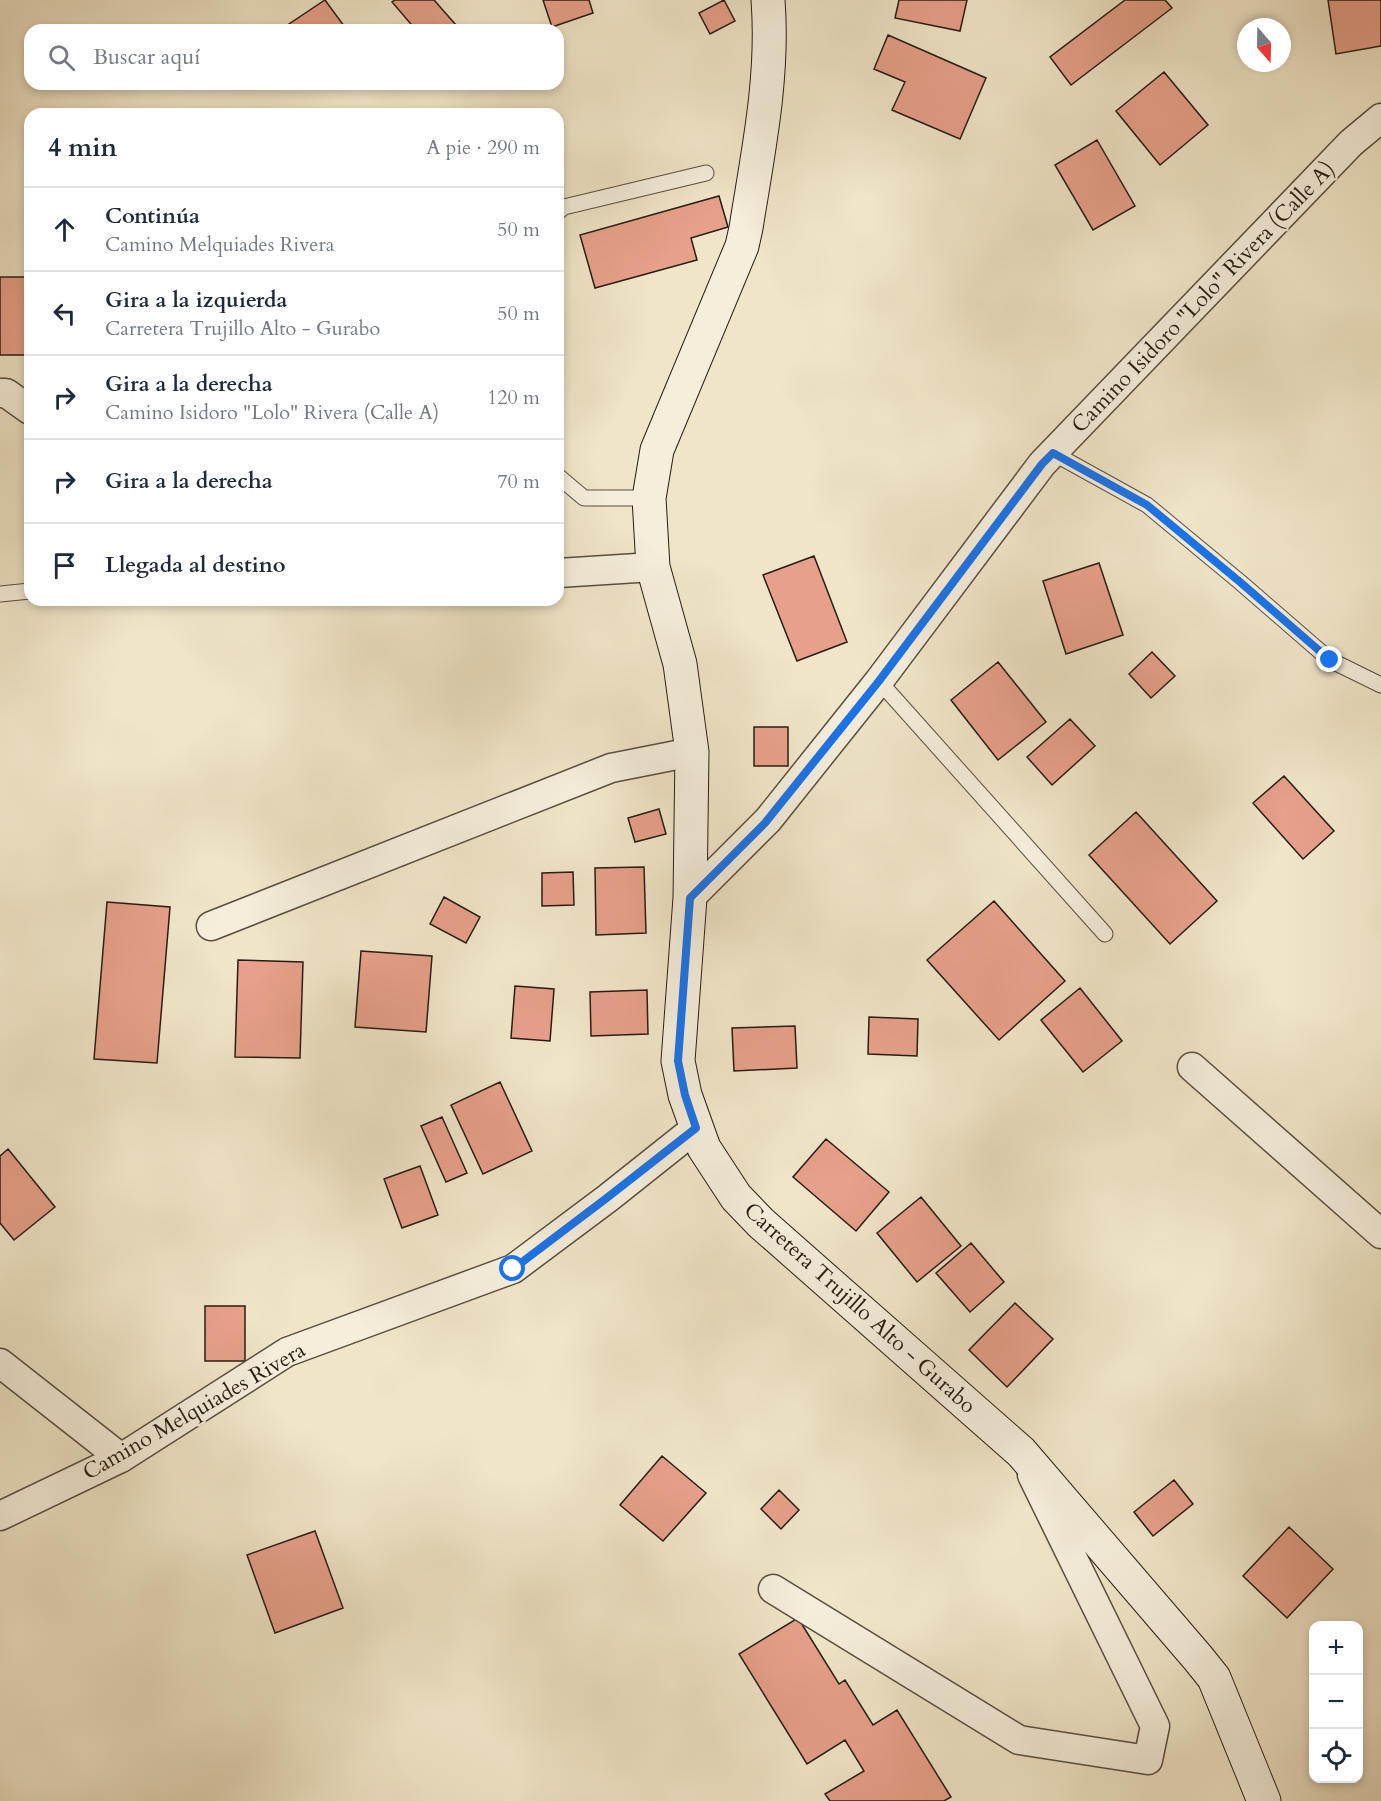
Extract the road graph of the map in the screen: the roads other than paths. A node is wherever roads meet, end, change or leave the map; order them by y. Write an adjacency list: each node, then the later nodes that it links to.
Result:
1 (768, 0): 9 (main road, Carretera Trujillo Alto - Gurabo)
2 (1381, 118): 7 (street, Camino Isidoro "Lolo" Rivera (Calle A))
3 (706, 173): 4 (lane)
4 (564, 207)
5 (0, 393): 6 (street)
6 (24, 406)
7 (1053, 453): 14 (street, Camino Isidoro "Lolo" Rivera (Calle A)); 15 (lane)
8 (564, 481): 9 (lane)
9 (649, 498): 10 (main road, Carretera Trujillo Alto - Gurabo)
10 (653, 567): 11 (street); 16 (main road, Carretera Trujillo Alto - Gurabo)
11 (564, 573)
12 (24, 592): 13 (lane)
13 (0, 594)
14 (879, 681): 17 (street, Camino Isidoro "Lolo" Rivera (Calle A)); 19 (lane)
15 (1381, 685)
16 (692, 752): 17 (main road, Carretera Trujillo Alto - Gurabo); 18 (street)
17 (690, 898): 21 (main road, Carretera Trujillo Alto - Gurabo)
18 (211, 926)
19 (1105, 934)
20 (1192, 1067): 22 (street)
21 (696, 1128): 24 (main road, Carretera Trujillo Alto - Gurabo); 25 (street, Camino Melquiades Rivera)
22 (1381, 1234)
23 (0, 1363): 25 (street)
24 (1021, 1452): 27 (street); 28 (main road, Carretera Trujillo Alto - Gurabo)
25 (121, 1458): 26 (street, Camino Melquiades Rivera)
26 (0, 1516)
27 (773, 1589)
28 (1264, 1801)

